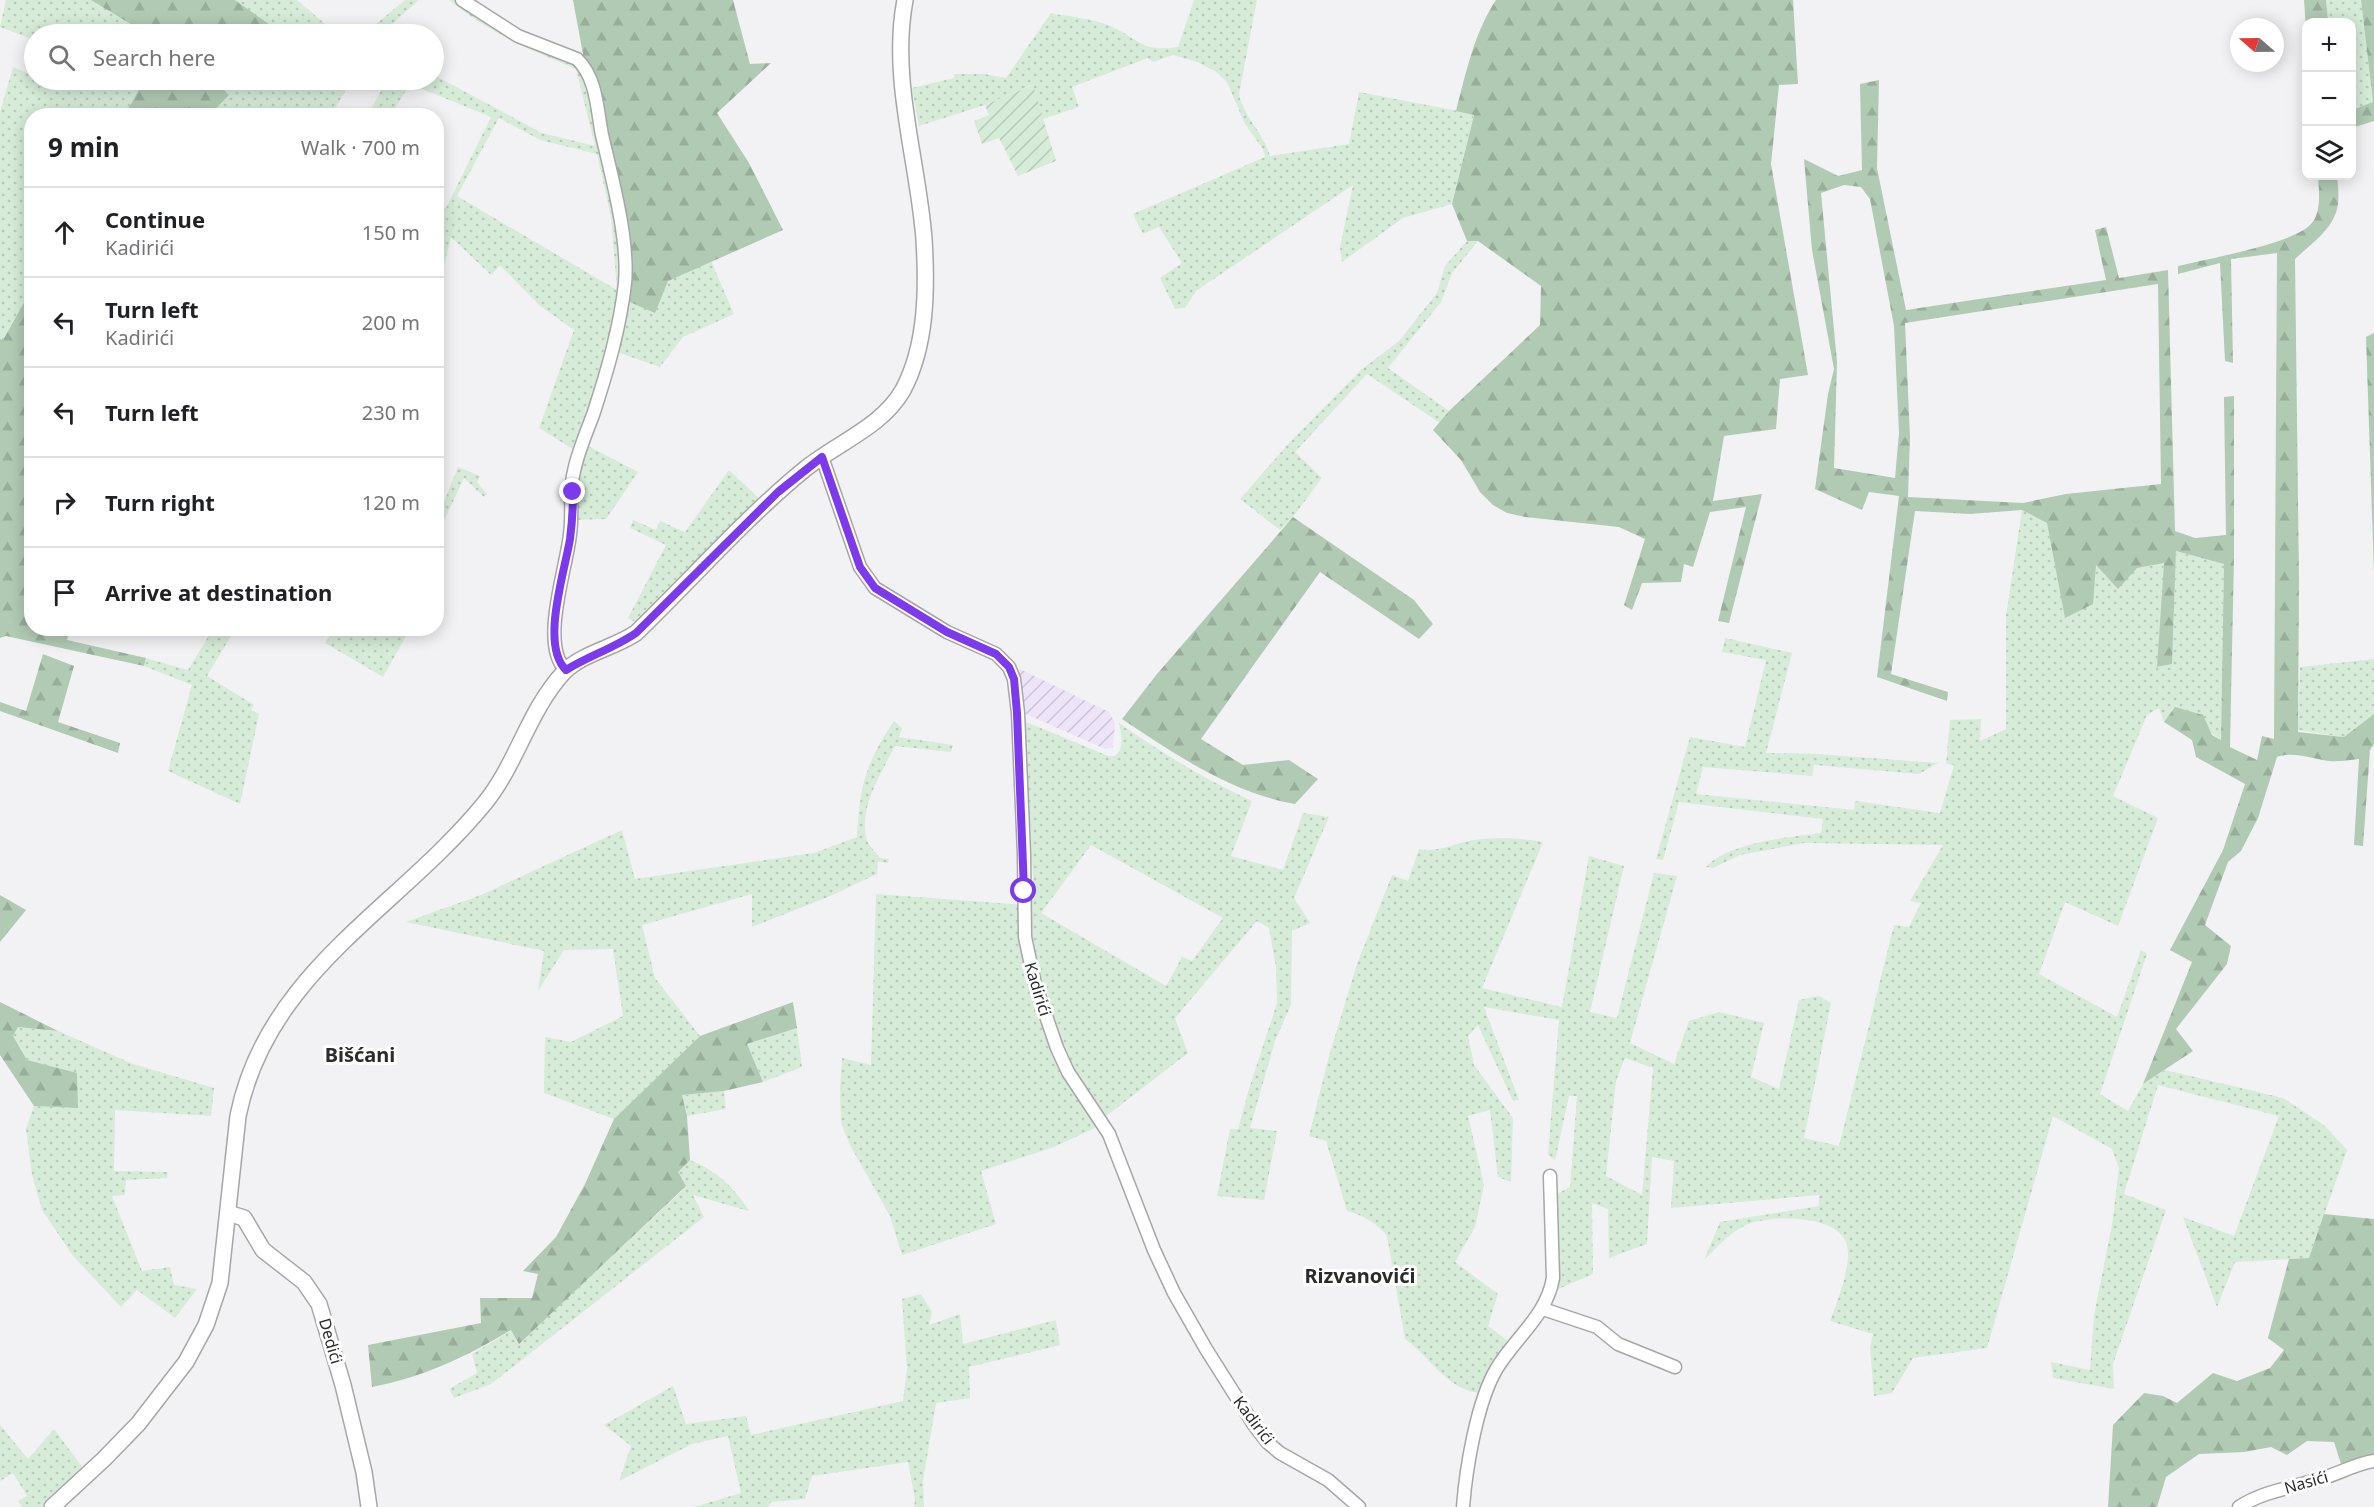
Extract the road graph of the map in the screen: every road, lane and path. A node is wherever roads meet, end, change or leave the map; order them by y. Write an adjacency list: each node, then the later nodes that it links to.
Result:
1 (462, 0): 4 (street)
2 (905, 0): 3 (street)
3 (822, 457): 4 (street); 12 (street, Kadirići)
4 (566, 670): 6 (street)
5 (1550, 1176): 7 (street)
6 (228, 1213): 10 (street); 11 (street, Dedići)
7 (1543, 1309): 8 (street); 13 (street)
8 (1675, 1366)
9 (2374, 1461): 14 (street, Nasići)
10 (52, 1507)
11 (369, 1507)
12 (1359, 1507)
13 (1463, 1507)
14 (2239, 1507)

